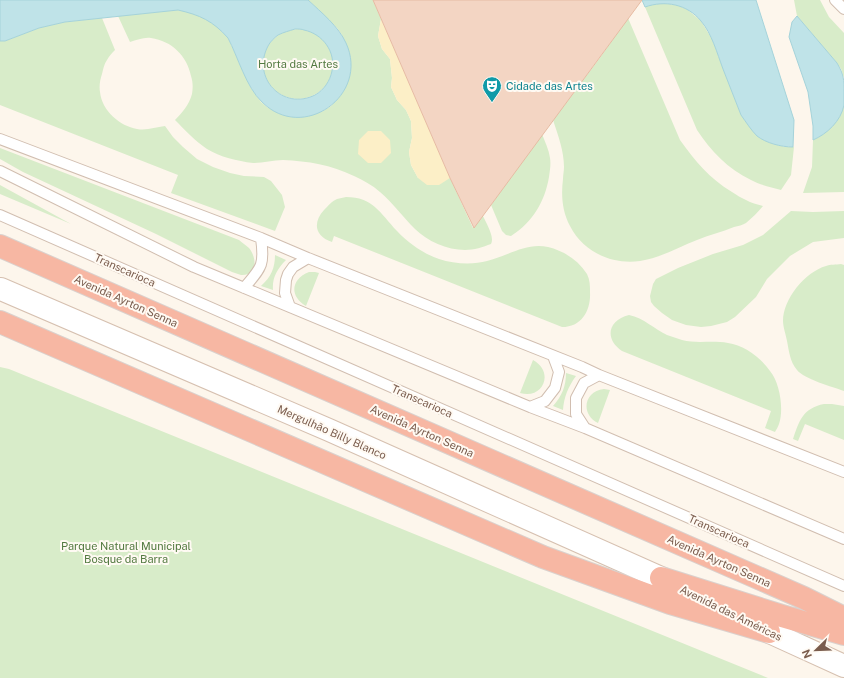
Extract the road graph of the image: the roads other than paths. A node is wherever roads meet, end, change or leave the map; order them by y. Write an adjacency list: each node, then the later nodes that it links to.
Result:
1 (835, 0): 2 (lane)
2 (844, 9)
3 (0, 139): 6 (lane)
4 (0, 172): 9 (lane)
5 (0, 215): 20 (lane, Transcarioca)
6 (261, 238): 8 (lane); 9 (lane)
7 (0, 246): 21 (highway, Avenida Ayrton Senna)
8 (308, 258): 11 (lane); 13 (lane)
9 (244, 288): 11 (lane)
10 (0, 289): 19 (main road, Mergulhão Billy Blanco)
11 (290, 307): 15 (lane)
12 (0, 322): 22 (highway)
13 (553, 356): 14 (lane); 15 (lane)
14 (599, 375): 16 (lane); 17 (lane)
15 (530, 407): 16 (lane)
16 (585, 428): 18 (lane)
17 (844, 472)
18 (844, 539)
19 (661, 578): 22 (main road, Avenida das Américas); 23 (highway)
20 (844, 586)
21 (844, 618)
22 (769, 632): 24 (main road, Avenida das Américas)
23 (844, 634)
24 (844, 666)

